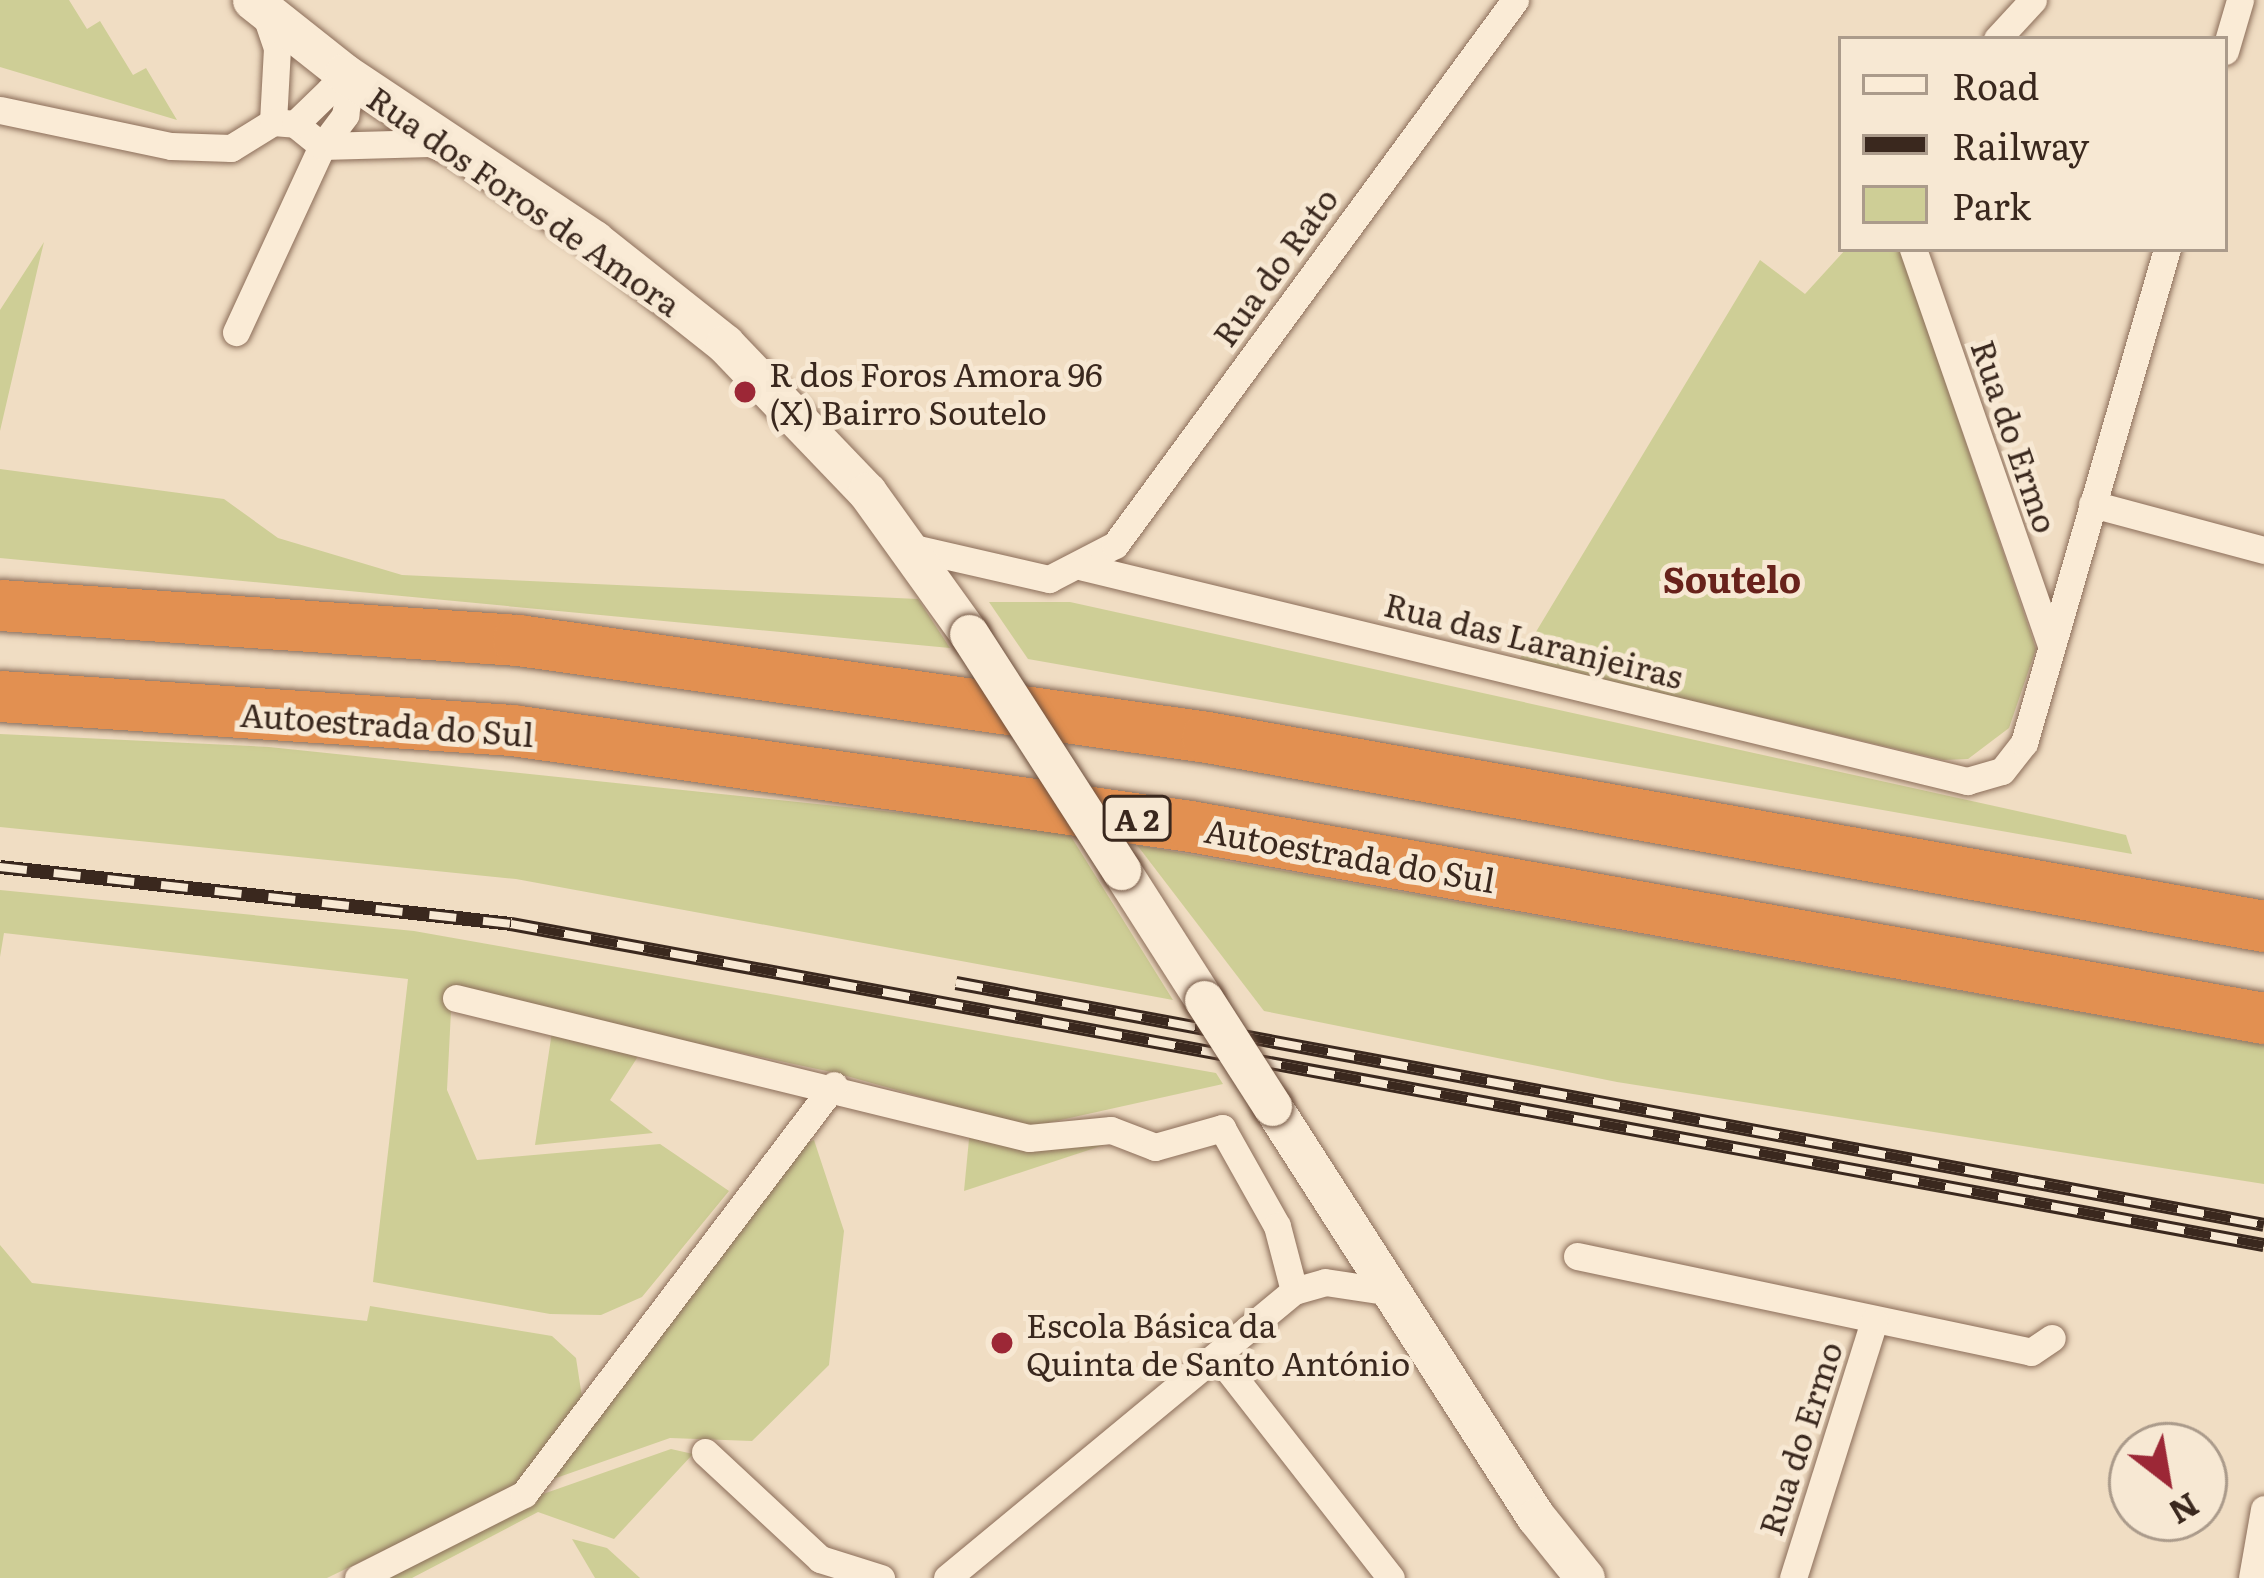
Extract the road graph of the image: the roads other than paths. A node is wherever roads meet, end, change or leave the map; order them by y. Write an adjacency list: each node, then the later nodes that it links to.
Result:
1 (1515, 0): 18 (street, Rua do Rato)
2 (2032, 0): 5 (street)
3 (2240, 0): 6 (street)
4 (258, 5): 7 (main road, Rua dos Foros de Amora); 9 (street)
5 (2000, 36)
6 (2228, 41)
7 (355, 82): 9 (street); 10 (street); 11 (main road, Rua dos Foros de Amora)
8 (0, 110): 9 (street)
9 (284, 123): 10 (street)
10 (322, 146): 11 (street); 14 (street)
11 (483, 165): 16 (main road, Rua dos Foros de Amora)
12 (1914, 252): 20 (street, Rua do Ermo)
13 (2166, 252): 15 (street)
14 (236, 332)
15 (2092, 504): 17 (street); 20 (street)
16 (909, 547): 18 (street); 28 (main road, Rua dos Foros de Amora, bridge)
17 (2264, 550)
18 (1083, 567): 20 (street, Rua das Laranjeiras)
19 (0, 604): 22 (highway)
20 (2051, 646)
21 (0, 695): 24 (highway, Autoestrada do Sul / A 2)
22 (2264, 926)
23 (456, 998): 25 (street)
24 (2264, 1018)
25 (834, 1084): 27 (street); 34 (street)
26 (1577, 1256): 29 (street)
27 (1294, 1291): 28 (street); 31 (street)
28 (1391, 1292): 38 (main road)
29 (1874, 1321): 30 (street); 39 (street, Rua do Ermo)
30 (2052, 1337)
31 (1220, 1358): 36 (street); 37 (street)
32 (705, 1453): 35 (street)
33 (2264, 1509): 40 (street)
34 (358, 1578)
35 (881, 1578)
36 (947, 1578)
37 (1391, 1578)
38 (1585, 1578)
39 (1793, 1578)
40 (2252, 1578)

